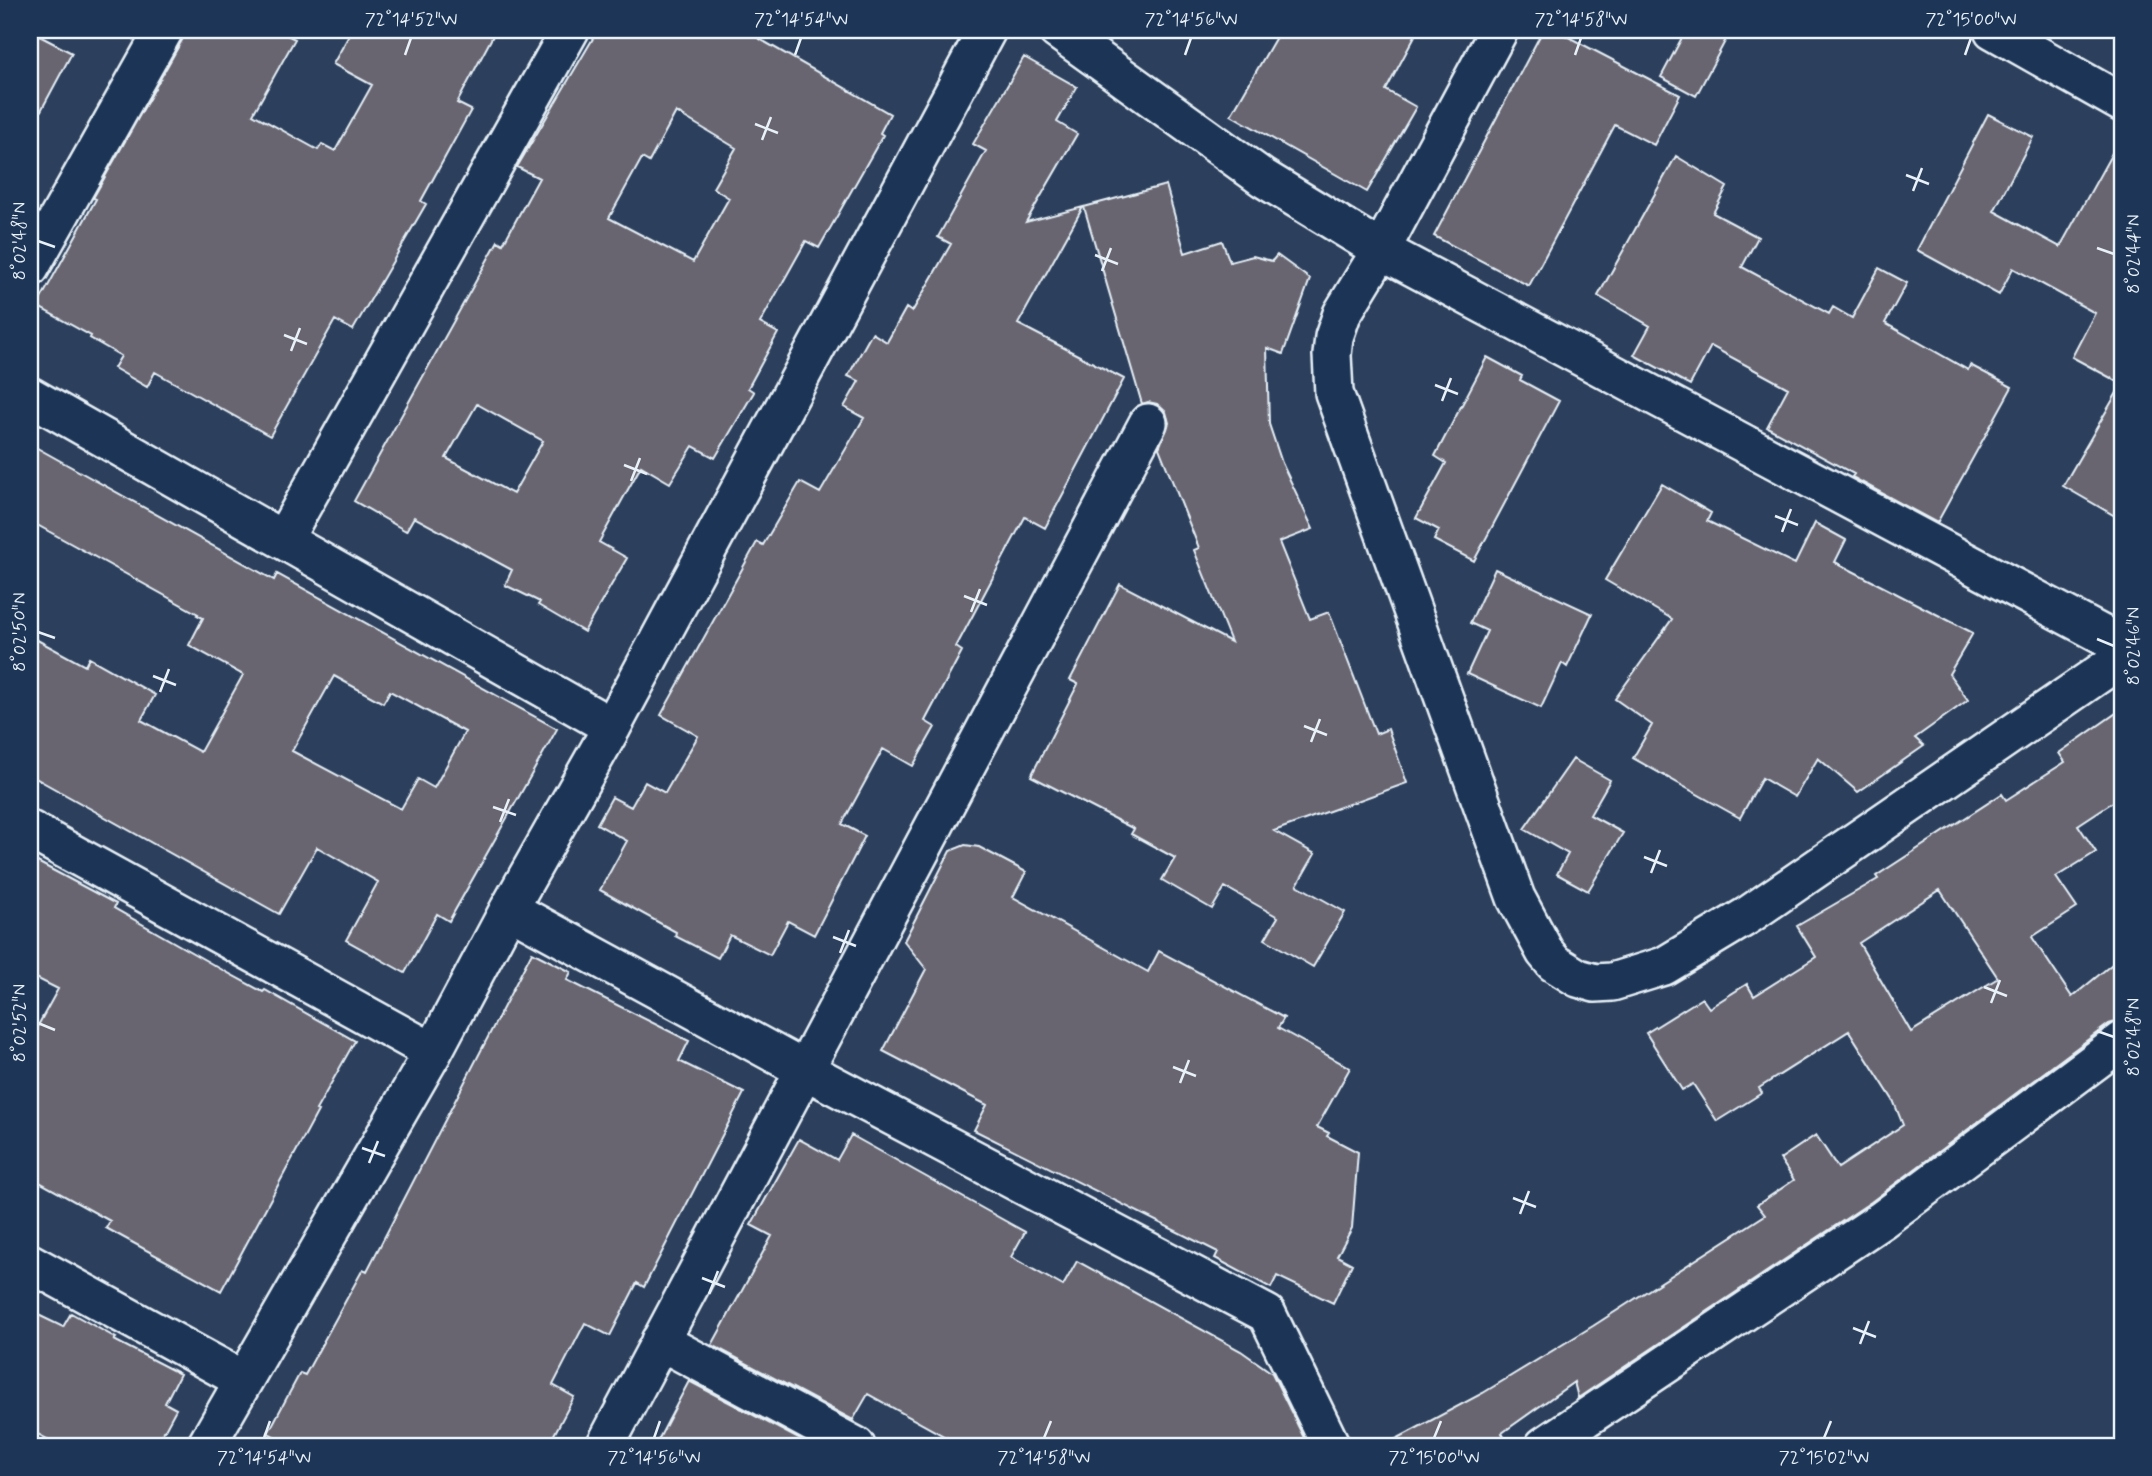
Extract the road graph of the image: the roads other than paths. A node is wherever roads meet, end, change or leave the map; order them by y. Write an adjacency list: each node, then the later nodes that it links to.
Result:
1 (164, 30): 9 (street)
2 (570, 30): 12 (street)
3 (987, 30): 15 (street)
4 (1057, 30): 8 (street)
5 (1499, 30): 8 (street)
6 (1993, 30): 7 (street)
7 (2122, 103)
8 (1381, 250): 13 (street); 14 (street)
9 (30, 268)
10 (30, 396): 12 (street)
11 (1148, 423): 20 (street)
12 (284, 540): 15 (street)
13 (2122, 645)
14 (2122, 658)
15 (612, 727): 17 (street)
16 (30, 830): 19 (street)
17 (509, 909): 19 (street); 20 (street)
18 (2122, 1041): 28 (street)
19 (433, 1052): 23 (street)
20 (803, 1069): 22 (street); 27 (street)
21 (30, 1263): 23 (street)
22 (660, 1341): 25 (street); 26 (street)
23 (243, 1380): 24 (street)
24 (206, 1446)
25 (605, 1446)
26 (856, 1446)
27 (1331, 1446)
28 (1544, 1446)

